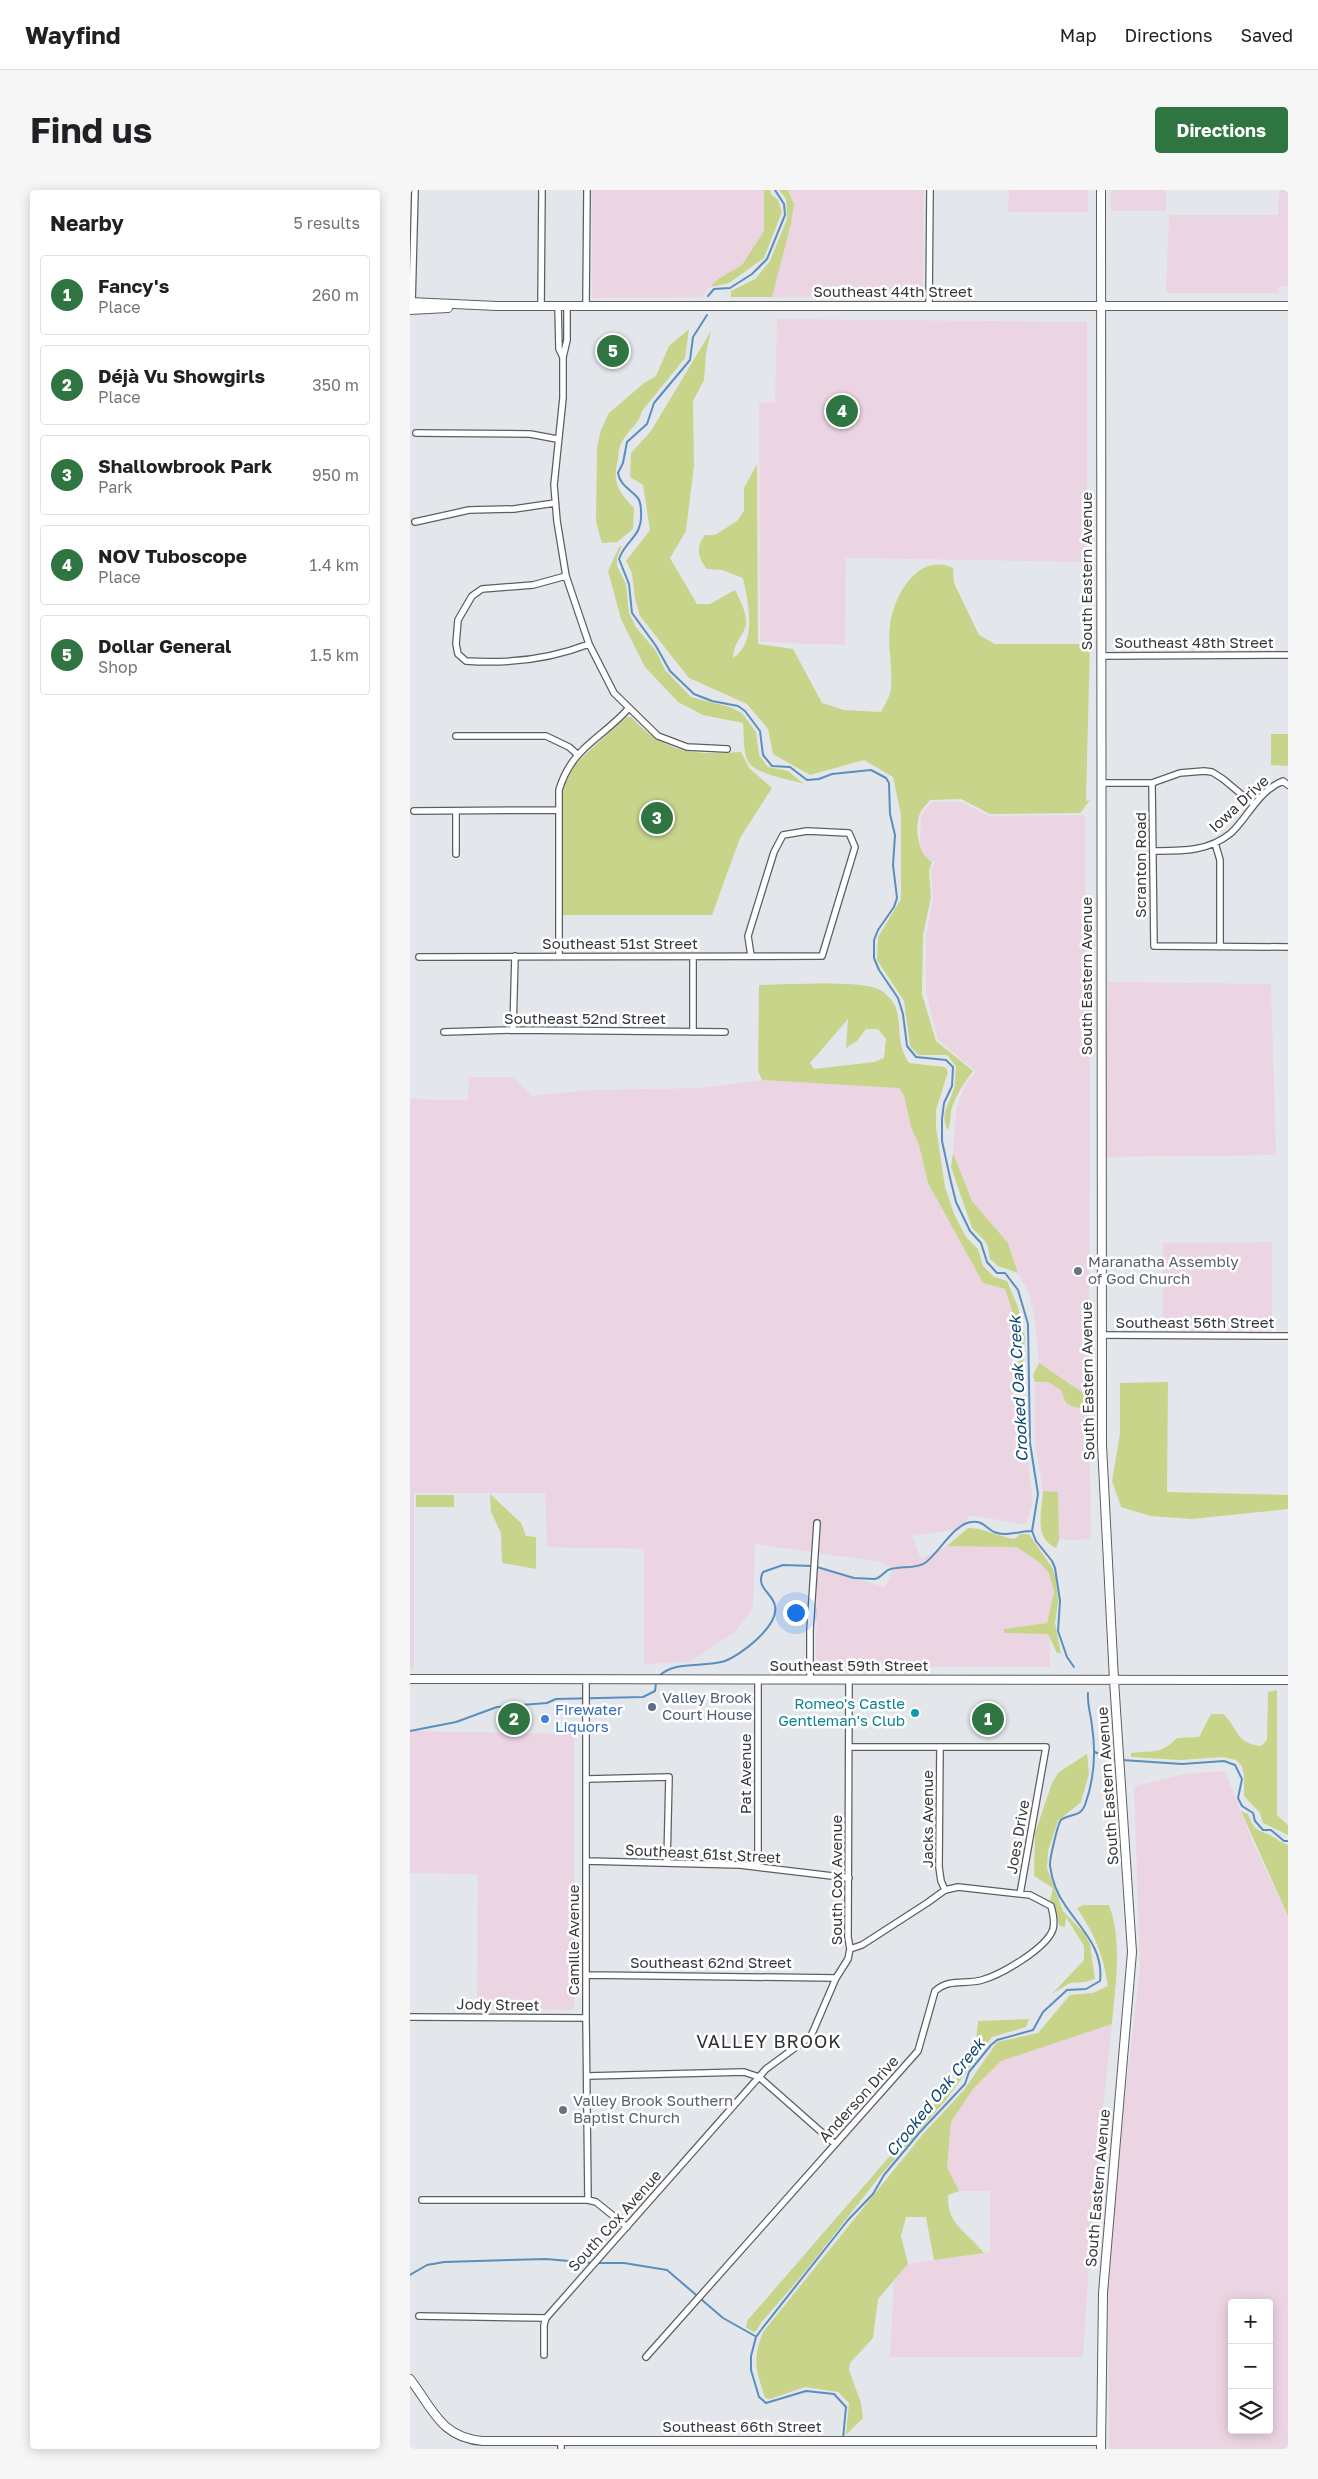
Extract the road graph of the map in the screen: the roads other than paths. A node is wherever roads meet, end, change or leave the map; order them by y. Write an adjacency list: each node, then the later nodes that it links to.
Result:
1 (415, 190): 6 (street)
2 (542, 190): 7 (street)
3 (587, 190): 10 (street)
4 (930, 190): 11 (street)
5 (1101, 190): 13 (main road, South Eastern Avenue)
6 (411, 306): 7 (main road, Southeast 44th Street)
7 (541, 306): 8 (main road, Southeast 44th Street)
8 (558, 306): 9 (main road, Southeast 44th Street); 14 (street)
9 (567, 306): 10 (main road, Southeast 44th Street); 14 (street)
10 (586, 306): 11 (main road, Southeast 44th Street)
11 (929, 306): 13 (main road, Southeast 44th Street)
12 (1288, 306): 13 (main road, Southeast 44th Street)
13 (1101, 307): 22 (main road, South Eastern Avenue)
14 (563, 357): 16 (street)
15 (416, 433): 16 (street)
16 (557, 439): 17 (street)
17 (555, 503): 18 (street); 19 (street)
18 (415, 522)
19 (566, 576): 20 (street); 20 (street)
20 (589, 644): 23 (street)
21 (1288, 655): 22 (street, Southeast 48th Street)
22 (1101, 656): 27 (main road, South Eastern Avenue)
23 (628, 709): 25 (street); 26 (street)
24 (456, 736): 26 (street)
25 (726, 749)
26 (577, 754): 31 (street)
27 (1101, 783): 28 (street); 48 (main road, South Eastern Avenue)
28 (1152, 783): 30 (street); 35 (street, Scranton Road)
29 (1286, 783): 30 (street, Iowa Drive)
30 (1253, 804): 34 (street, Iowa Drive)
31 (558, 810): 33 (street); 40 (street)
32 (414, 811): 33 (street)
33 (456, 811): 36 (street)
34 (1215, 843): 35 (street, Iowa Drive); 37 (street)
35 (1153, 852): 37 (street, Scranton Road)
36 (456, 854)
37 (1220, 947): 38 (street)
38 (1288, 947)
39 (515, 956): 40 (street, Southeast 51st Street); 42 (street, Southeast 51st Street); 44 (street)
40 (559, 956): 43 (street, Southeast 51st Street)
41 (751, 956): 41 (street, Southeast 51st Street); 43 (street, Southeast 51st Street)
42 (419, 957)
43 (693, 957): 46 (street)
44 (513, 1030): 45 (street, Southeast 52nd Street); 46 (street, Southeast 52nd Street)
45 (444, 1032)
46 (693, 1032): 47 (street, Southeast 52nd Street)
47 (725, 1032)
48 (1101, 1335): 49 (street, Southeast 56th Street); 56 (main road, South Eastern Avenue)
49 (1288, 1336)
50 (817, 1523): 54 (street)
51 (410, 1679): 52 (main road, Southeast 59th Street)
52 (586, 1680): 53 (main road, Southeast 59th Street); 60 (street, Camille Avenue)
53 (758, 1680): 54 (main road, Southeast 59th Street); 63 (street, Pat Avenue)
54 (810, 1680): 55 (main road, Southeast 59th Street)
55 (849, 1680): 56 (main road, Southeast 59th Street); 58 (street, South Cox Avenue)
56 (1114, 1680): 57 (main road, Southeast 59th Street); 85 (main road, South Eastern Avenue)
57 (1288, 1680)
58 (850, 1746): 59 (street); 64 (street, South Cox Avenue)
59 (940, 1747): 65 (street, Jacks Avenue); 66 (street, Joes Drive)
60 (587, 1779): 61 (street, Camille Avenue); 62 (street)
61 (586, 1861): 62 (street, Southeast 61st Street); 68 (street, Camille Avenue)
62 (667, 1863): 63 (street, Southeast 61st Street)
63 (758, 1867): 64 (street, Southeast 61st Street)
64 (848, 1878): 67 (street, South Cox Avenue)
65 (945, 1890): 66 (street, Joes Drive); 67 (street, Joes Drive)
66 (1020, 1894): 74 (street, Anderson Drive)
67 (850, 1949): 69 (street, South Cox Avenue)
68 (586, 1975): 69 (street, Southeast 62nd Street); 71 (street, Camille Avenue)
69 (836, 1978): 73 (street, South Cox Avenue)
70 (410, 2017): 71 (street, Jody Street)
71 (586, 2018): 72 (street, Camille Avenue)
72 (588, 2076): 73 (street); 76 (street, Camille Avenue)
73 (759, 2077): 74 (street); 77 (street, South Cox Avenue)
74 (835, 2144): 81 (street, Anderson Drive)
75 (422, 2200): 76 (street)
76 (588, 2200): 77 (street)
77 (627, 2227): 79 (street, South Cox Avenue)
78 (419, 2316): 79 (street)
79 (546, 2318): 80 (street)
80 (544, 2355)
81 (646, 2357)
82 (410, 2379): 84 (main road, Southeast 66th Street)
83 (796, 2440): 84 (main road, Southeast 66th Street); 85 (main road, Southeast 66th Street); 86 (street)
84 (561, 2445)
85 (1101, 2445)
86 (796, 2449)

